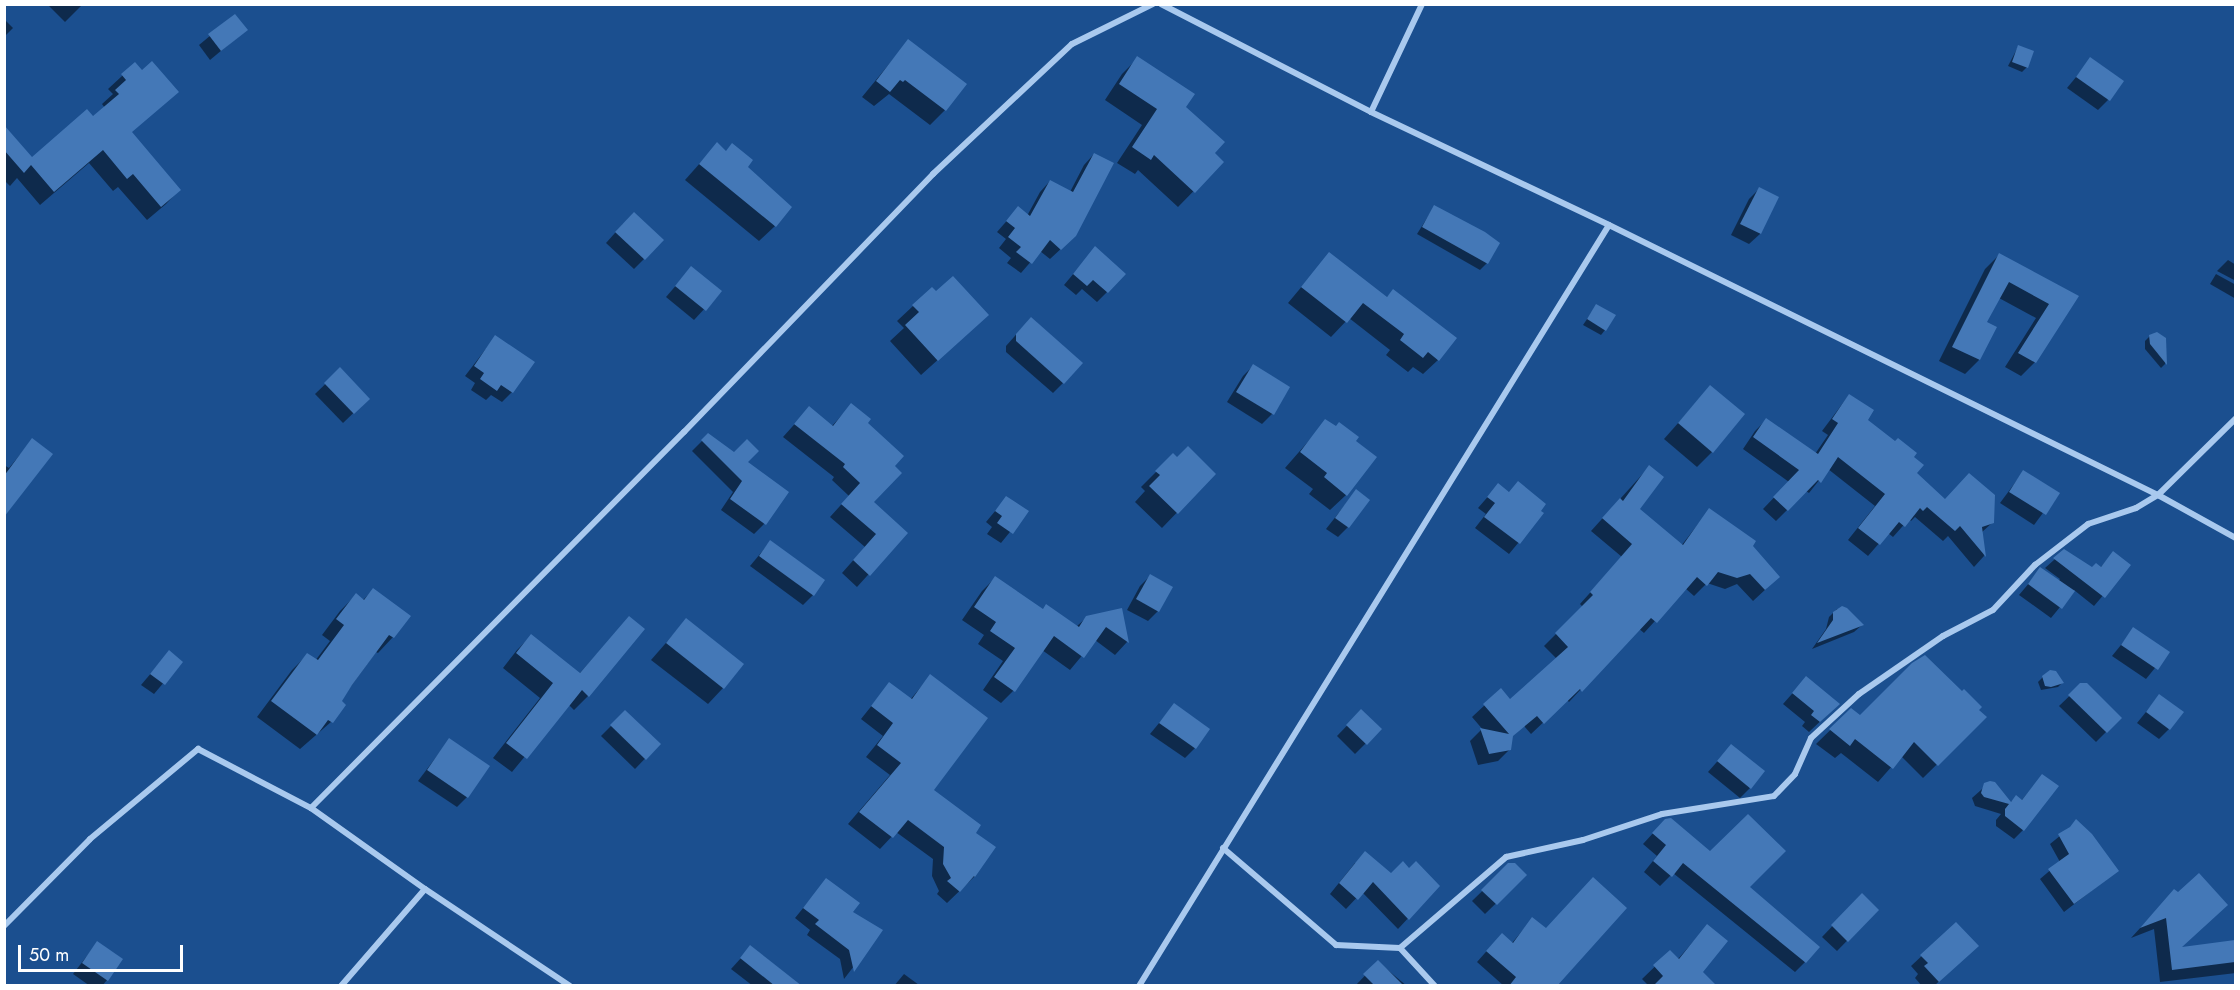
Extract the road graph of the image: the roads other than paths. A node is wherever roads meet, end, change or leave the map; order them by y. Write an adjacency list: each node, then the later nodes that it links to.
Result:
1 (1153, 4): 9 (street)
2 (1161, 4): 4 (street)
3 (1422, 4): 4 (street)
4 (1371, 112): 5 (street)
5 (1609, 225): 7 (street); 10 (street)
6 (2235, 418): 7 (street)
7 (2158, 495): 8 (street); 13 (street)
8 (2235, 538)
9 (311, 808): 11 (street); 12 (street)
10 (1223, 848): 13 (street); 16 (street)
11 (425, 889): 14 (street); 15 (street)
12 (4, 926)
13 (1400, 948): 17 (street)
14 (341, 986)
15 (570, 986)
16 (1139, 986)
17 (1435, 986)

